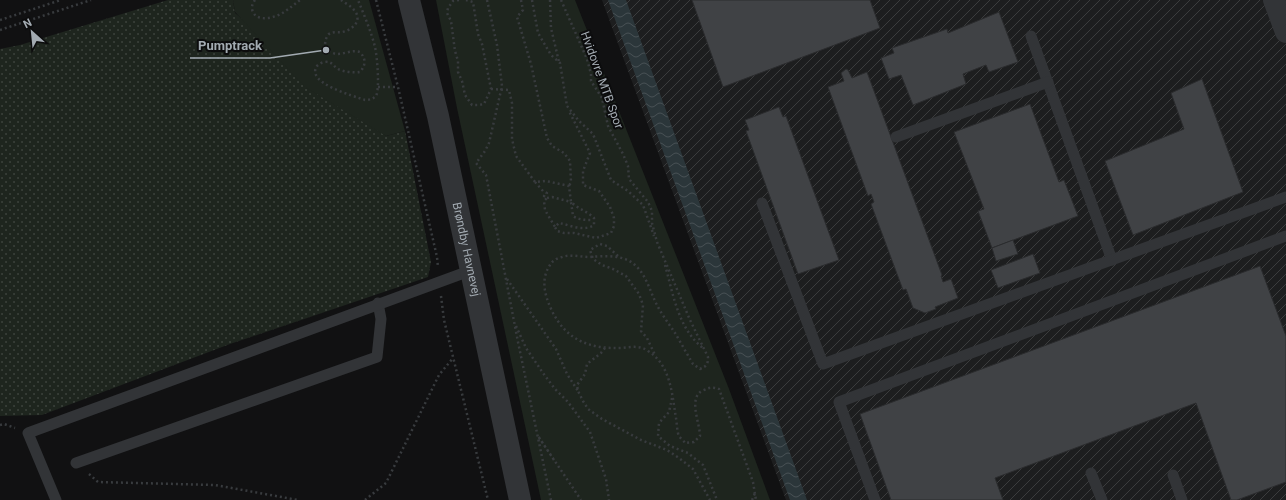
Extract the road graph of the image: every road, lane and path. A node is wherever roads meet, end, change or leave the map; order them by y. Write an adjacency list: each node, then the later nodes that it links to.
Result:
1 (61, 0): 17 (path)
2 (91, 0): 18 (path)
3 (254, 0): 4 (path)
4 (300, 0)
5 (341, 0): 23 (path)
6 (358, 0): 23 (path)
7 (376, 0): 24 (path)
8 (409, 0): 42 (street, Brøndby Havnevej)
9 (459, 0): 25 (path)
10 (466, 0): 25 (path)
11 (487, 0): 26 (path)
12 (521, 0): 30 (path)
13 (532, 0): 21 (path)
14 (550, 0): 21 (path, Hvidovre MTB Spor)
15 (561, 0): 38 (path, Hvidovre MTB Spor)
16 (1274, 0): 19 (street)
17 (0, 20)
18 (0, 30)
19 (1286, 32)
20 (1031, 36): 22 (lane)
21 (560, 63): 27 (path, Hvidovre MTB Spor)
22 (1048, 82): 28 (lane); 41 (lane)
23 (378, 87): 24 (path)
24 (398, 87): 44 (path)
25 (491, 89): 26 (path)
26 (501, 89): 29 (path); 43 (path)
27 (567, 106): 36 (path, Hvidovre MTB Spor); 38 (path, Hvidovre MTB Spor)
28 (896, 137)
29 (535, 182): 30 (path); 32 (path)
30 (570, 186): 33 (path)
31 (1286, 197): 41 (lane)
32 (546, 198): 33 (path); 36 (path)
33 (571, 202): 35 (path); 35 (path)
34 (762, 203): 41 (lane)
35 (594, 218): 36 (path)
36 (555, 226)
37 (1286, 236): 70 (lane)
38 (661, 252): 48 (path, Hvidovre MTB Spor); 48 (path, Hvidovre MTB Spor)
39 (592, 256): 40 (path, Hvidovre MTB Spor); 40 (path, Hvidovre MTB Spor); 47 (path, Hvidovre MTB Spor); 49 (path, Hvidovre MTB Spor)
40 (618, 257): 48 (path, Hvidovre MTB Spor)
41 (1112, 260)
42 (472, 270): 44 (lane); 62 (street, Brøndby Havnevej)
43 (506, 278): 46 (path); 51 (path)
44 (439, 282): 45 (lane); 50 (path)
45 (378, 304): 54 (lane); 58 (lane)
46 (514, 323): 53 (path); 65 (path)
47 (605, 348): 49 (path, Hvidovre MTB Spor); 51 (path)
48 (704, 349)
49 (656, 357): 52 (path, Hvidovre MTB Spor)
50 (454, 358): 60 (path); 61 (path)
51 (578, 391): 66 (path)
52 (672, 394): 57 (path, Hvidovre MTB Spor); 67 (path, Hvidovre MTB Spor)
53 (538, 436): 63 (path); 64 (path)
54 (76, 463): 59 (path)
55 (1091, 473): 71 (lane)
56 (1173, 475): 72 (lane)
57 (755, 492): 68 (path); 69 (path, Hvidovre MTB Spor)
58 (56, 500)
59 (298, 500)
60 (365, 500)
61 (488, 500)
62 (520, 500)
63 (553, 500)
64 (581, 500)
65 (609, 500)
66 (710, 500)
67 (717, 500)
68 (752, 500)
69 (756, 500)
70 (875, 500)
71 (1102, 500)
72 (1182, 500)

